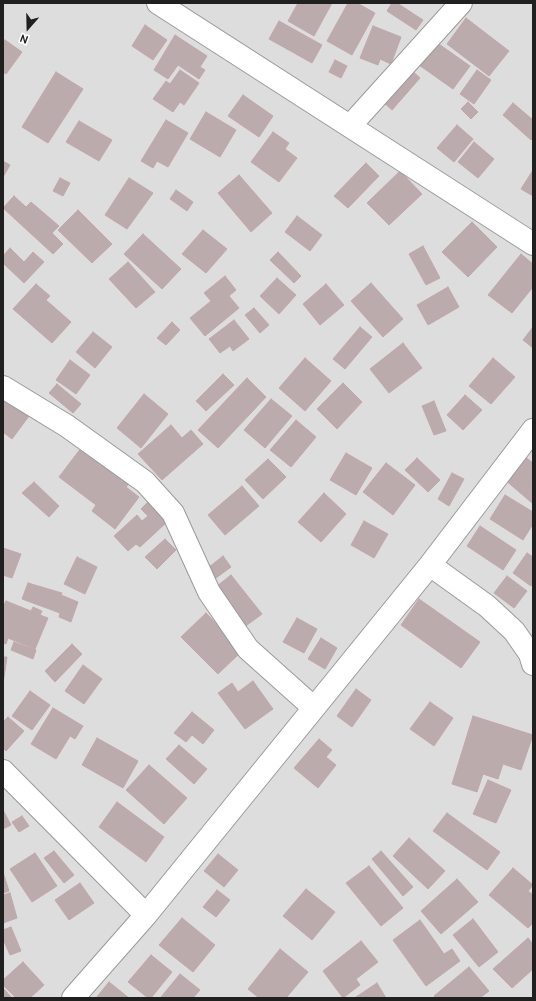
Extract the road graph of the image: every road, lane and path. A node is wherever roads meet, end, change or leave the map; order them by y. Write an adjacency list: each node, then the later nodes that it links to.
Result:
1 (158, 3): 3 (street)
2 (461, 3): 3 (street)
3 (350, 126): 4 (street)
4 (533, 244)
5 (3, 387): 9 (street)
6 (533, 430): 7 (street)
7 (430, 565): 8 (street); 9 (street)
8 (533, 664)
9 (314, 708): 11 (street)
10 (3, 770): 11 (street)
11 (146, 915): 12 (street)
12 (73, 998)

